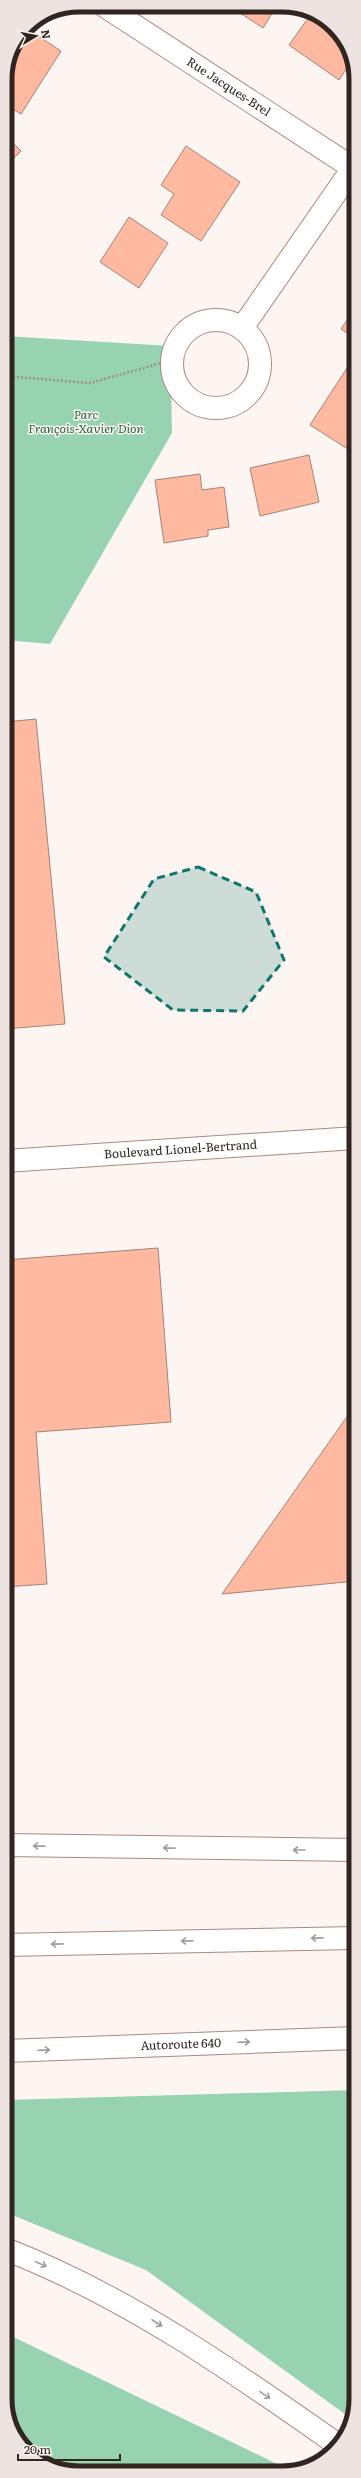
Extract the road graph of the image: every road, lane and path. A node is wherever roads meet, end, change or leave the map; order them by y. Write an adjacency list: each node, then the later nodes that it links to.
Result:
1 (114, 12): 2 (main road, Rue Jacques-Brel)
2 (349, 166)
3 (349, 176): 4 (main road, Rue Jacques-Brel)
4 (242, 328): 5 (main road); 5 (main road)
5 (172, 360): 6 (path)
6 (12, 377)
7 (349, 1138): 8 (main road, Boulevard Lionel-Bertrand)
8 (12, 1161)
9 (12, 1845): 10 (main road, one-way to 9)
10 (349, 1850)
11 (349, 1938): 12 (main road, one-way to 12)
12 (12, 1946)
13 (349, 2038): 14 (main road, Autoroute 640, one-way to 13)
14 (12, 2051)
15 (12, 2252): 16 (main road, one-way to 16)
16 (333, 2442)

